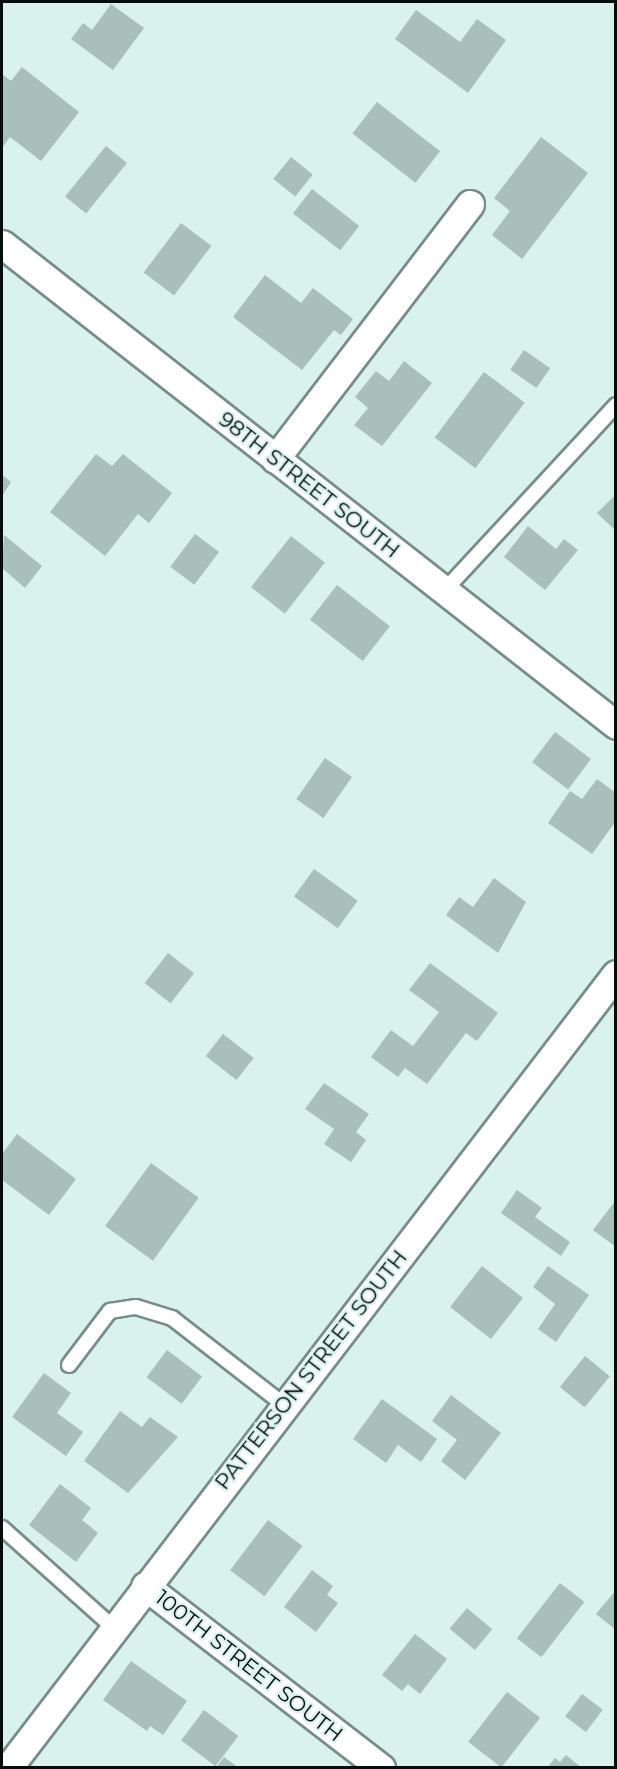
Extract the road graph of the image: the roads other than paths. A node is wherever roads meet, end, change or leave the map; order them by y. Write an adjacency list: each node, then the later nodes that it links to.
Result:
1 (470, 204): 4 (street)
2 (2, 244): 4 (street, 98TH STREET SOUTH)
3 (615, 405): 5 (lane)
4 (275, 459): 5 (street, 98TH STREET SOUTH)
5 (444, 591): 6 (street, 98TH STREET SOUTH)
6 (615, 725)
7 (615, 974): 9 (street, PATTERSON STREET SOUTH)
8 (69, 1365): 9 (lane)
9 (284, 1406): 11 (street, PATTERSON STREET SOUTH)
10 (2, 1528): 12 (lane)
11 (145, 1586): 12 (street, PATTERSON STREET SOUTH); 14 (street, 100TH STREET SOUTH)
12 (114, 1628): 13 (street, PATTERSON STREET SOUTH)
13 (8, 1767)
14 (381, 1767)

